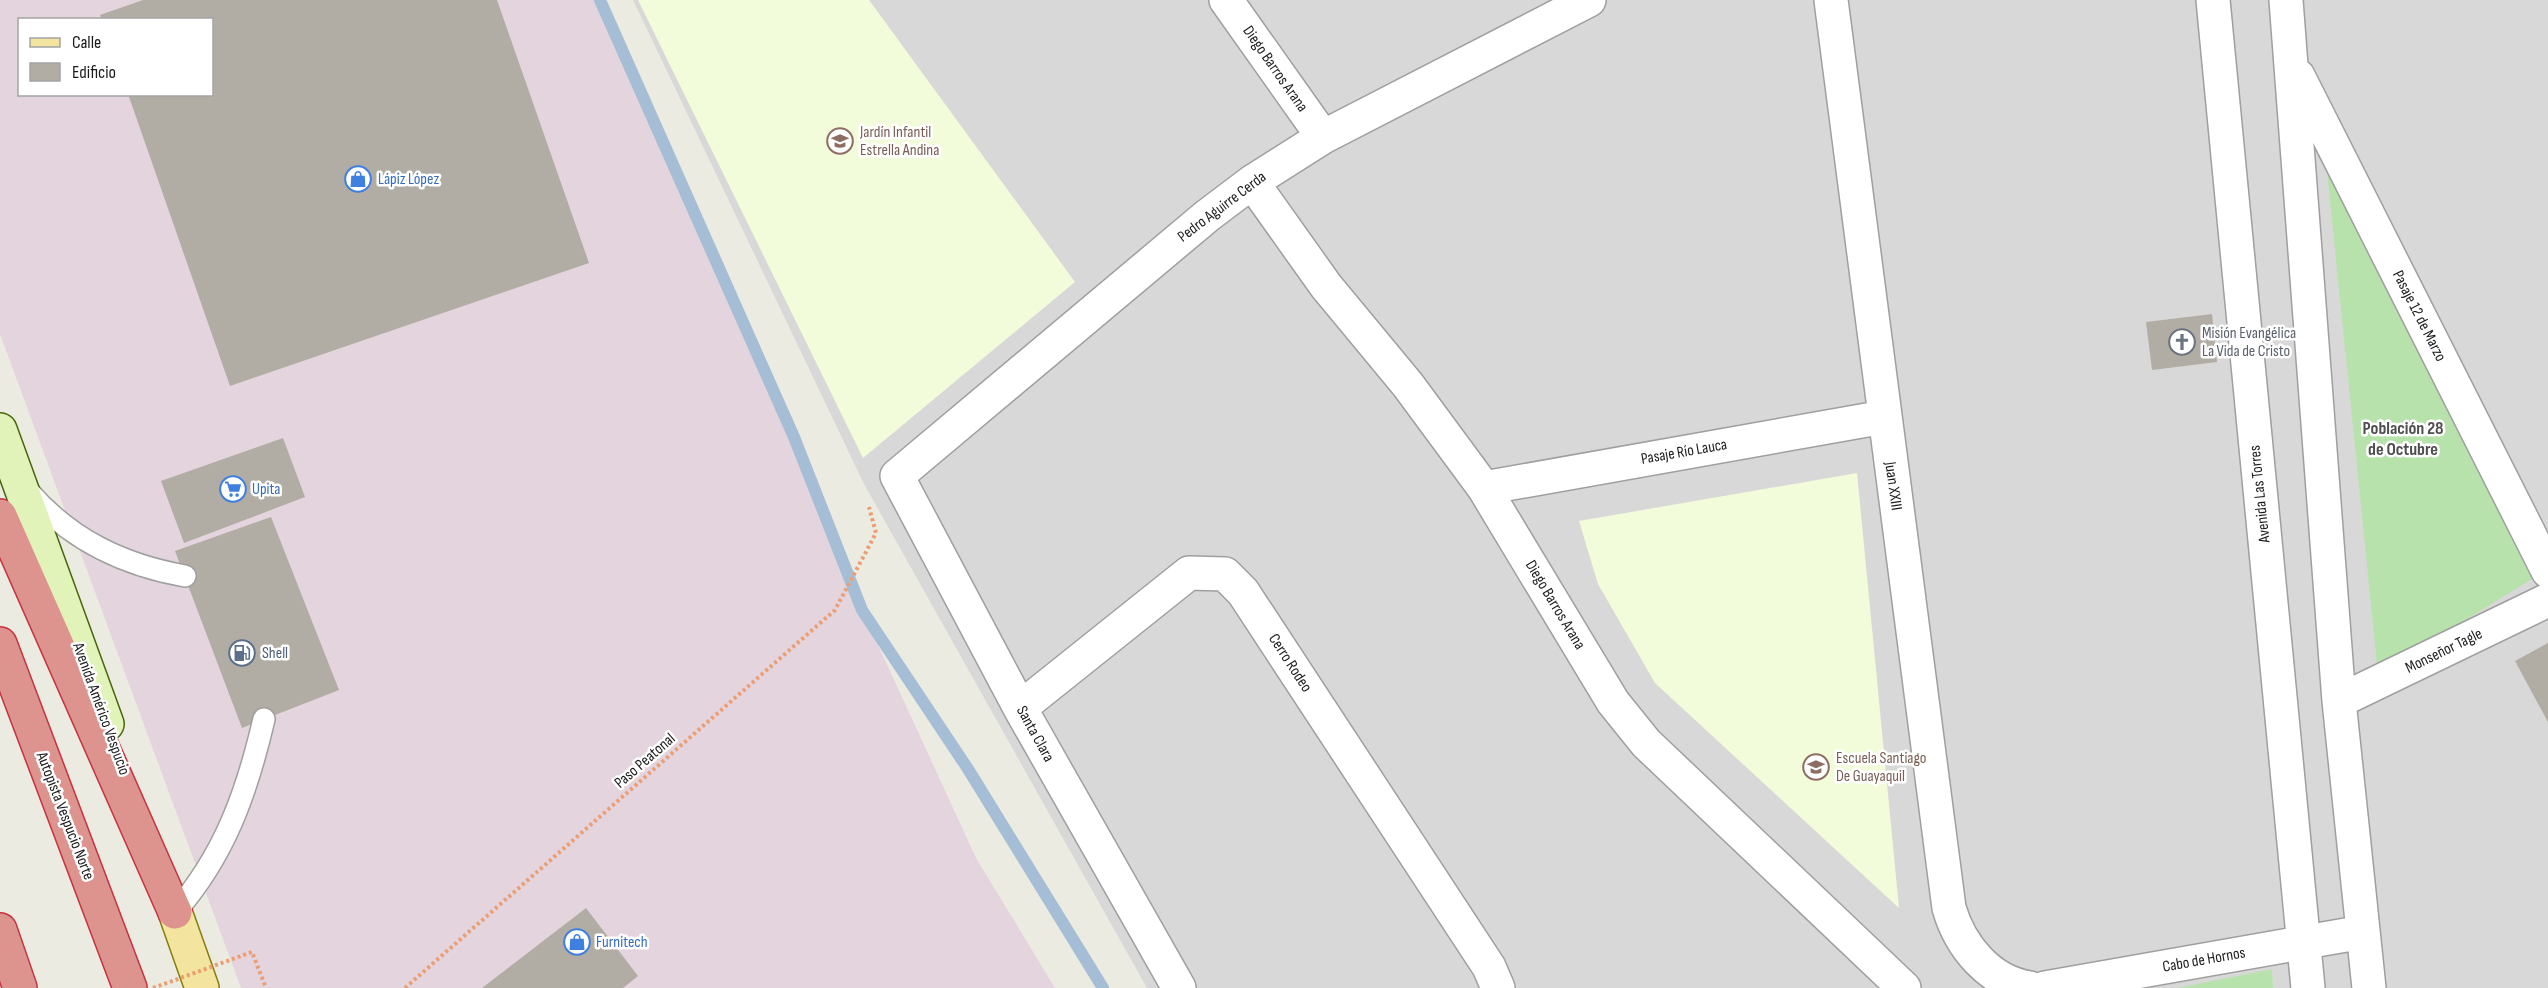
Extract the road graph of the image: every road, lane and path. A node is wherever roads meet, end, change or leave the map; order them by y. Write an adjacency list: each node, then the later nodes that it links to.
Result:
1 (1226, 0): 7 (street, Diego Barros Arana)
2 (1589, 0): 7 (street, Pedro Aguirre Cerda)
3 (1831, 0): 9 (street, Juan XXIII)
4 (2213, 0): 26 (street, Avenida Las Torres)
5 (2286, 0): 6 (street)
6 (2290, 62): 16 (street, Pasaje 12 de Marzo); 20 (street)
7 (1323, 137): 8 (street, Pedro Aguirre Cerda)
8 (1252, 183): 11 (street, Pedro Aguirre Cerda); 13 (street, Diego Barros Arana)
9 (1884, 417): 13 (street, Pasaje Río Lauca); 37 (street, Juan XXIII)
10 (0, 430): 12 (main road, Avenida Américo Vespucio)
11 (897, 476): 21 (street, Santa Clara)
12 (18, 479): 17 (lane); 23 (main road, Avenida Américo Vespucio)
13 (1484, 488): 36 (street, Diego Barros Arana)
14 (0, 516): 23 (highway)
15 (876, 533): 33 (path, Paso Peatonal)
16 (2548, 571)
17 (185, 576)
18 (2548, 600): 20 (street, Monseñor Tagle)
19 (0, 644): 29 (highway, Autopista Vespucio Norte)
20 (2339, 701): 25 (street)
21 (1020, 708): 27 (street, Cerro Rodeo); 34 (street, Santa Clara)
22 (264, 719): 23 (lane)
23 (175, 912): 31 (main road, Avenida Américo Vespucio)
24 (0, 930): 28 (highway)
25 (2363, 932): 26 (street, Cabo de Hornos); 40 (street)
26 (2305, 942): 38 (street, Cabo de Hornos); 39 (street, Avenida Las Torres)
27 (1493, 977): 35 (street, Cerro Rodeo)
28 (20, 988)
29 (130, 988)
30 (153, 988): 32 (path, bridge)
31 (202, 988)
32 (266, 988)
33 (405, 988)
34 (1179, 988)
35 (1513, 988)
36 (1904, 988)
37 (2030, 988)
38 (2045, 988)
39 (2308, 988)
40 (2369, 988)

